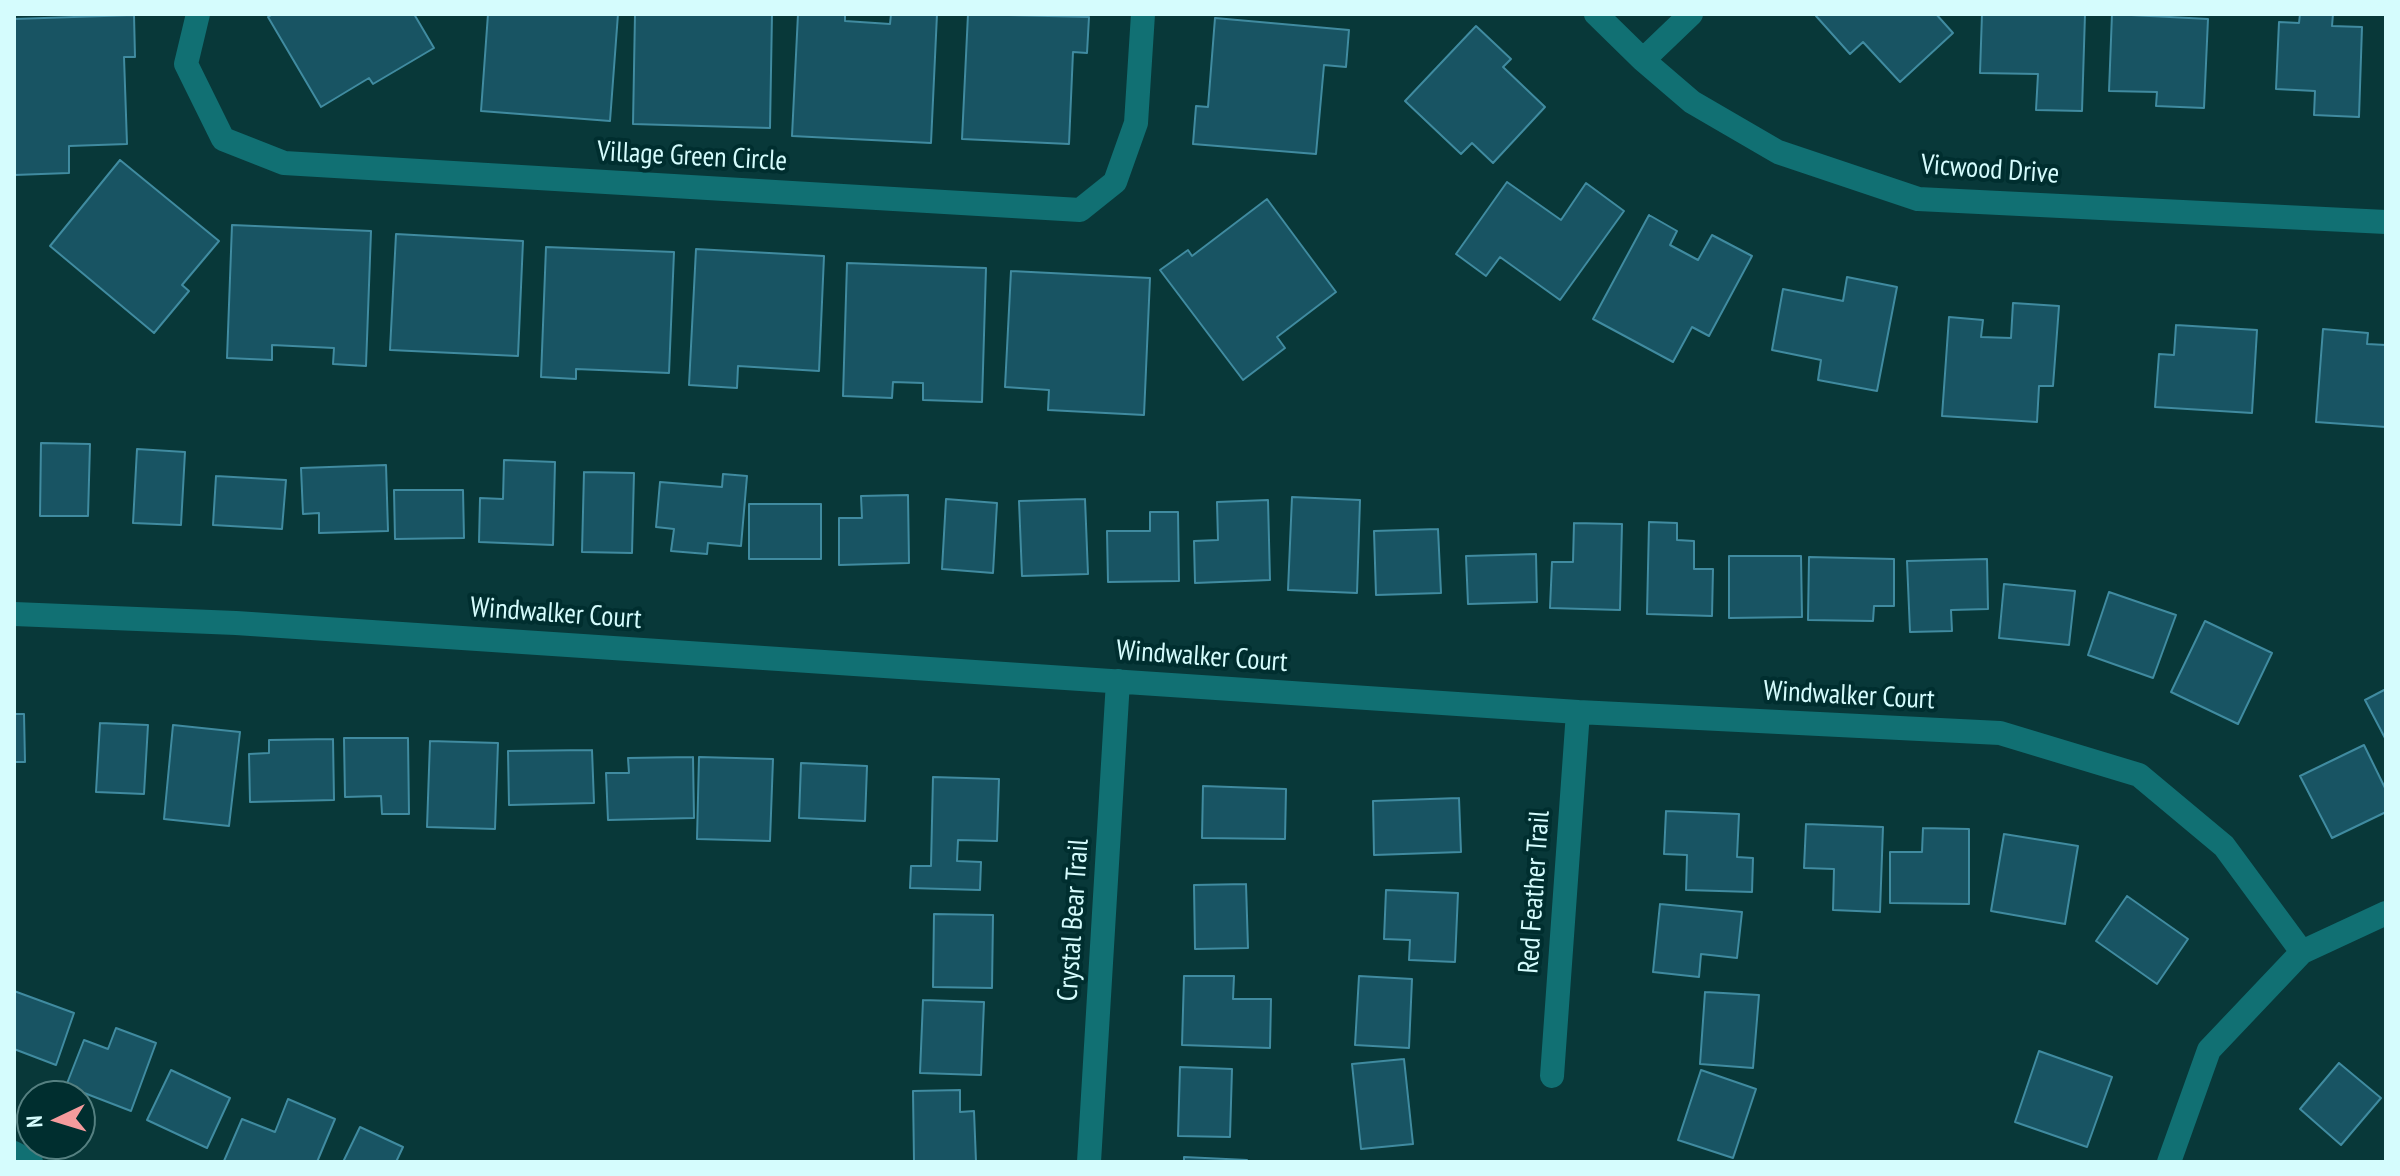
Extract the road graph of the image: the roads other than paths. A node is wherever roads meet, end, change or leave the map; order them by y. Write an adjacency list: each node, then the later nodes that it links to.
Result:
1 (198, 14): 2 (street, Village Green Circle)
2 (1143, 14)
3 (1596, 14): 5 (street, Vicwood Drive)
4 (1691, 14): 5 (street)
5 (1643, 60): 6 (street, Vicwood Drive)
6 (2386, 222)
7 (14, 614): 8 (street, Windwalker Court)
8 (1118, 681): 9 (street, Windwalker Court); 15 (street, Crystal Bear Trail)
9 (1578, 712): 11 (street, Windwalker Court); 12 (street, Red Feather Trail)
10 (2386, 913): 11 (street)
11 (2302, 952): 16 (street)
12 (1552, 1076)
13 (14, 1153): 14 (street)
14 (31, 1162)
15 (1089, 1162)
16 (2169, 1162)

